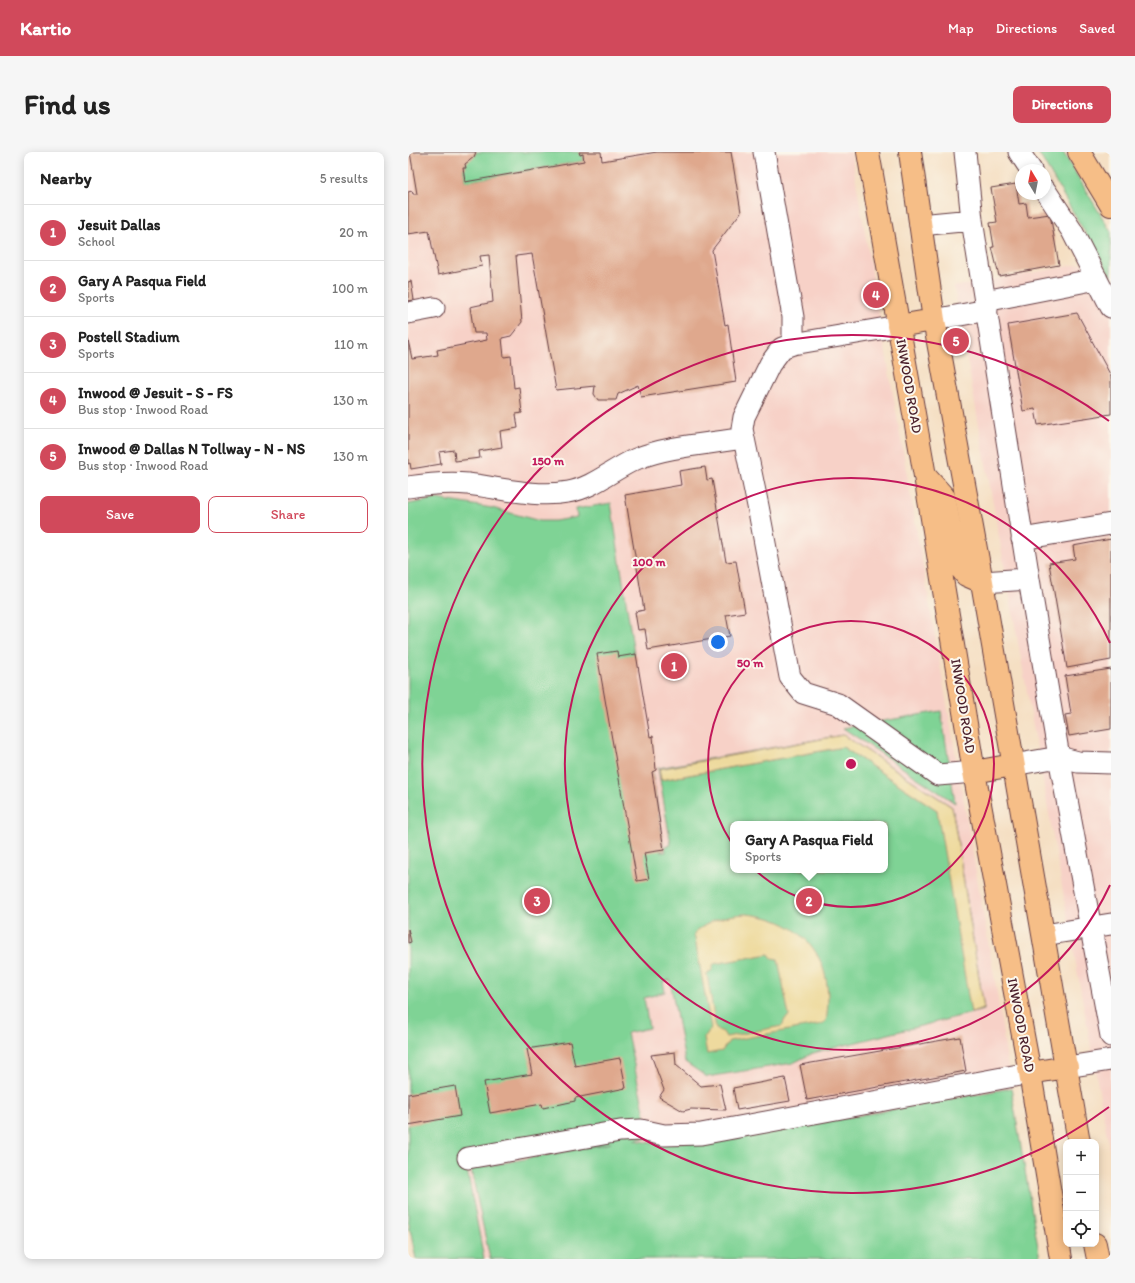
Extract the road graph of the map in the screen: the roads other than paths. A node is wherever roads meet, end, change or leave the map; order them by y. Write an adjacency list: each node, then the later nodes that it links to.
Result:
1 (764, 152): 19 (lane)
2 (868, 152): 18 (main road, INWOOD ROAD)
3 (910, 152): 11 (main road)
4 (965, 152): 10 (lane)
5 (1019, 152): 7 (lane)
6 (1079, 152): 9 (main road)
7 (1027, 164)
8 (1051, 199): 12 (lane)
9 (1111, 205)
10 (972, 220): 11 (lane); 13 (lane)
11 (920, 225): 17 (main road)
12 (1097, 279): 13 (lane); 14 (lane)
13 (986, 305): 17 (lane); 24 (lane)
14 (1111, 307)
15 (434, 308): 16 (lane)
16 (408, 313)
17 (934, 320): 18 (main road); 26 (main road)
18 (898, 326): 19 (lane); 21 (main road, INWOOD ROAD)
19 (793, 344): 20 (lane)
20 (743, 438): 22 (lane); 30 (lane)
21 (925, 476): 26 (main road); 30 (main road, INWOOD ROAD)
22 (408, 488)
23 (1111, 524): 24 (lane)
24 (1022, 539): 25 (lane)
25 (1029, 579): 26 (lane); 27 (lane)
26 (982, 582): 29 (main road)
27 (1059, 757): 28 (lane); 29 (lane); 32 (lane)
28 (1111, 763)
29 (1013, 765): 30 (main road); 31 (main road)
30 (974, 772): 37 (main road, INWOOD ROAD)
31 (1044, 935): 32 (lane); 36 (main road)
32 (1102, 936): 33 (lane)
33 (1107, 984): 34 (lane)
34 (1111, 1036)
35 (1111, 1060): 36 (lane)
36 (1067, 1067): 37 (main road); 38 (main road)
37 (1030, 1073): 39 (lane); 41 (main road, INWOOD ROAD)
38 (1079, 1139)
39 (468, 1158)
40 (1096, 1247): 42 (main road)
41 (1061, 1259)
42 (1098, 1259)

